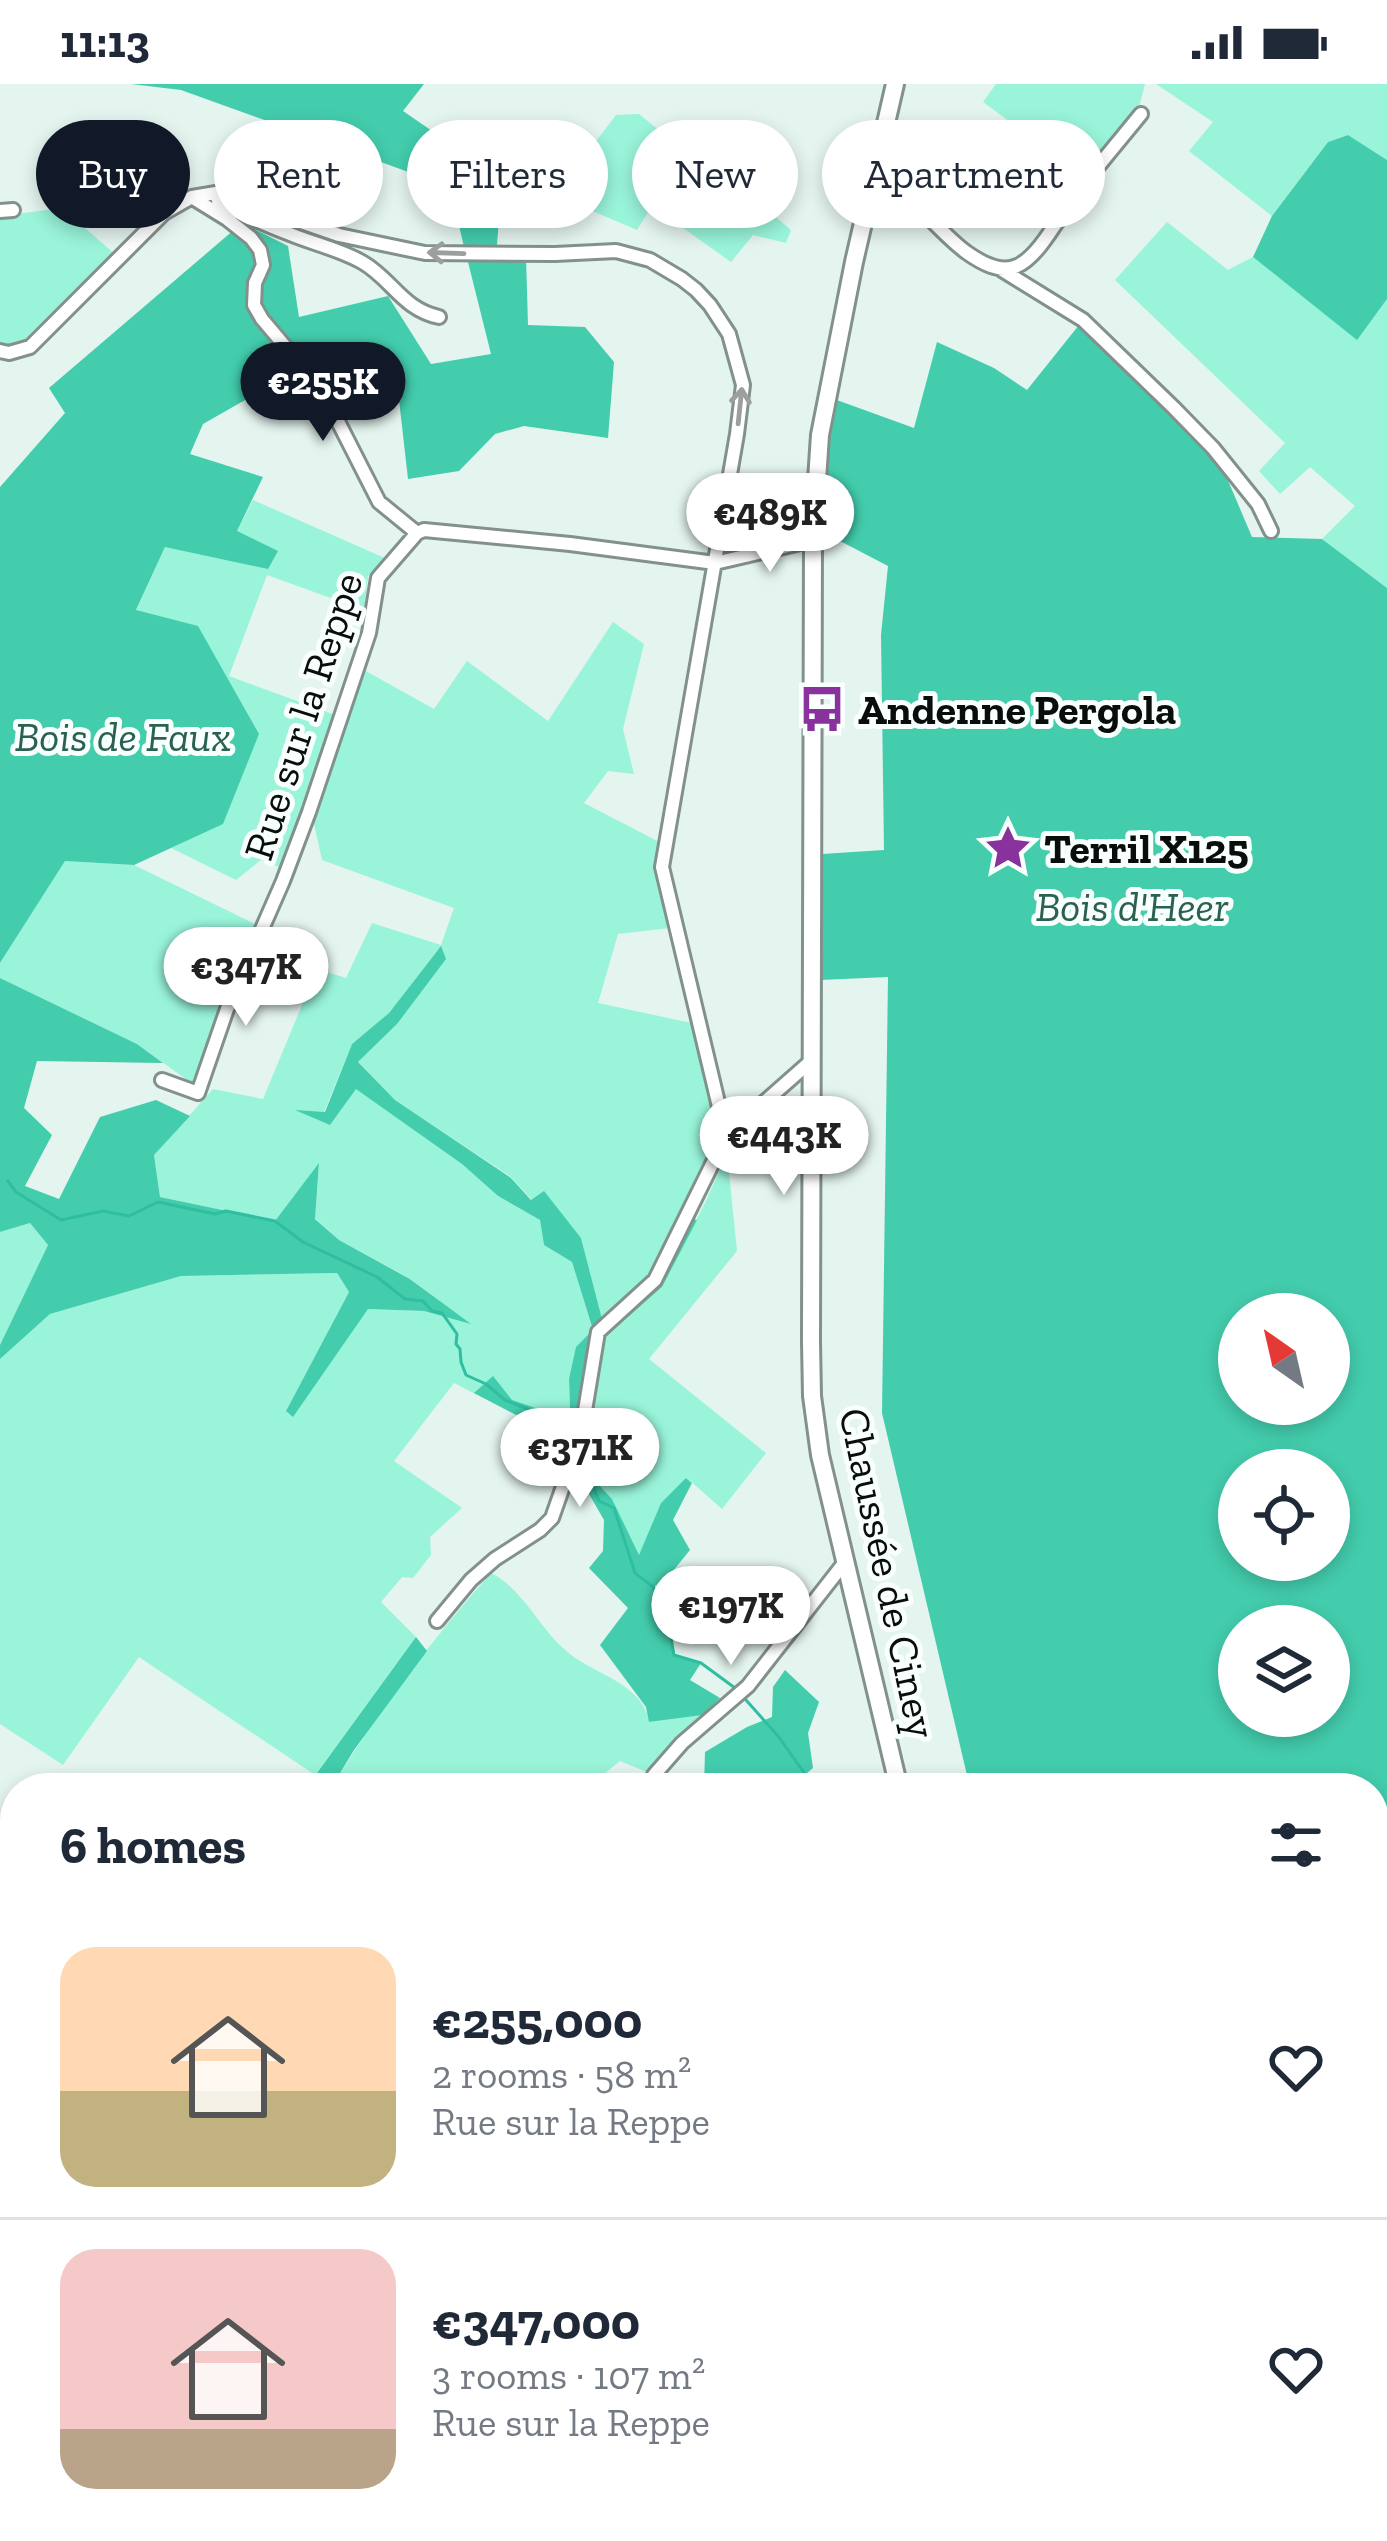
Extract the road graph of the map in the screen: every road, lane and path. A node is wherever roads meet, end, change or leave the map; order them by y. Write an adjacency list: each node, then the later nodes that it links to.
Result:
1 (895, 84): 3 (main road, Chaussée de Ciney)
2 (1141, 114): 10 (street)
3 (887, 120)
4 (214, 193): 5 (street)
5 (192, 197): 12 (street); 14 (street)
6 (274, 228): 11 (street)
7 (318, 228): 16 (street, one-way to 7)
8 (863, 228): 15 (main road, Chaussée de Ciney)
9 (939, 228): 10 (street)
10 (1002, 270): 13 (street)
11 (439, 316)
12 (0, 351)
13 (1270, 531)
14 (417, 533): 16 (street); 18 (street, Rue sur la Reppe)
15 (813, 540): 16 (street); 17 (main road, Chaussée de Ciney)
16 (716, 563): 19 (street)
17 (811, 1061): 19 (street); 20 (main road, Chaussée de Ciney)
18 (162, 1080)
19 (726, 1136): 21 (street)
20 (845, 1562): 22 (street); 23 (main road, Chaussée de Ciney)
21 (437, 1622)
22 (656, 1773)
23 (895, 1773)

